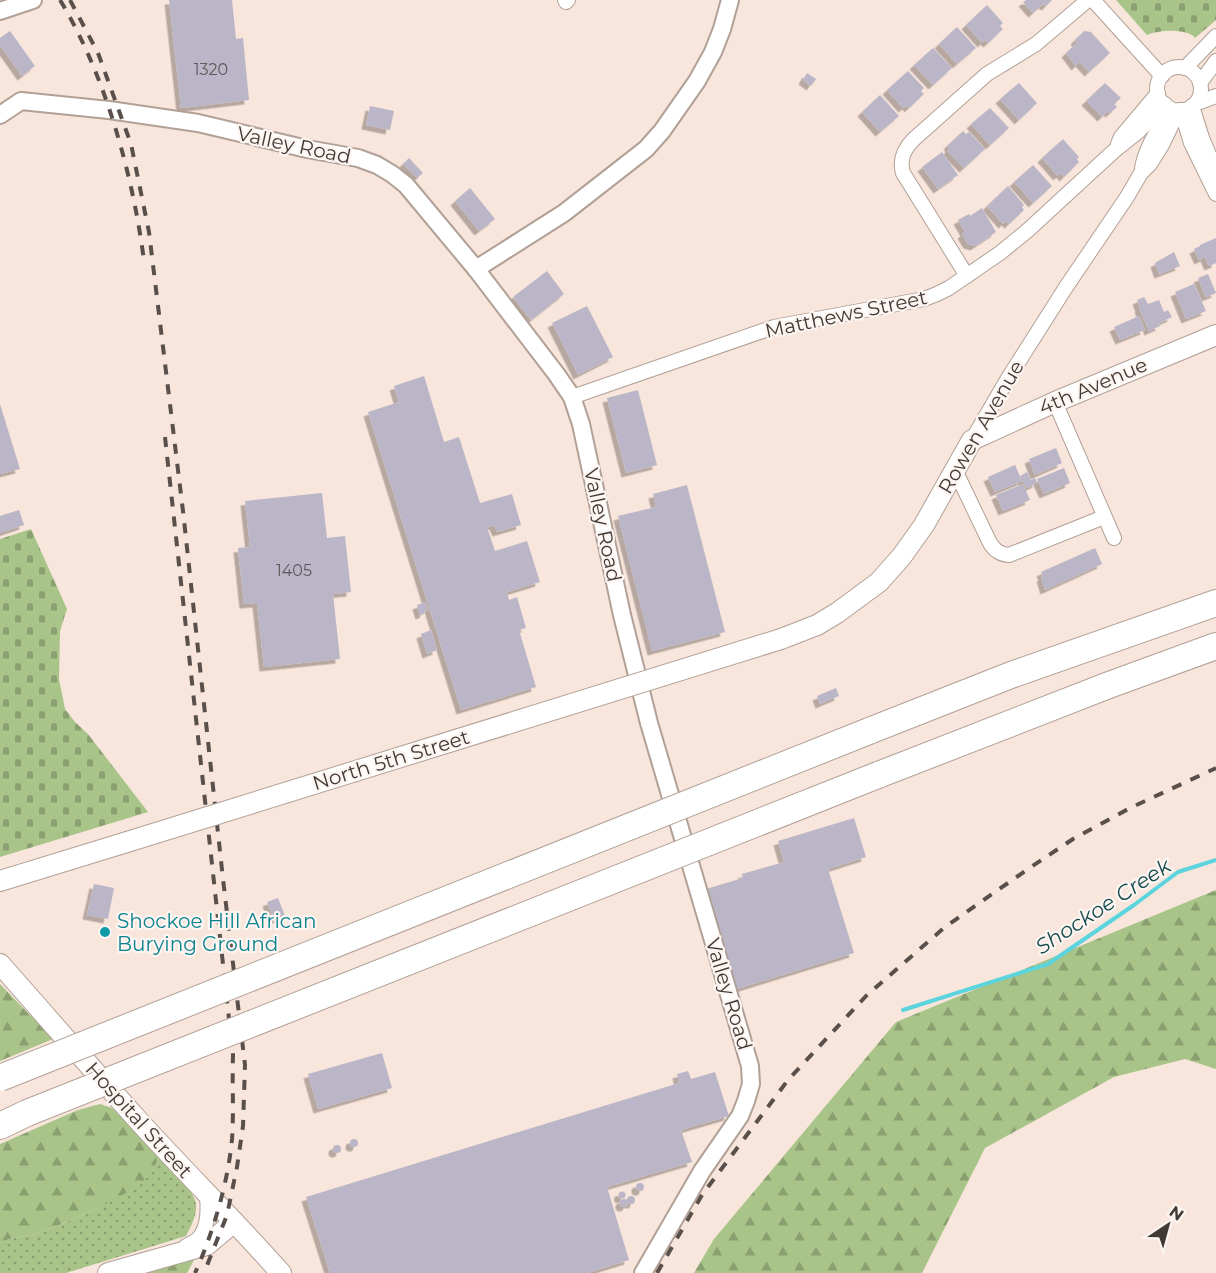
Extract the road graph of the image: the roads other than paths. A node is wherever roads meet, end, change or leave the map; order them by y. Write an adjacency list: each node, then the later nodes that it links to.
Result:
1 (33, 0): 4 (street)
2 (730, 0): 16 (street)
3 (1091, 0): 8 (street); 17 (street)
4 (0, 11)
5 (1216, 36): 7 (street)
6 (1216, 61): 10 (street)
7 (1185, 68): 8 (street); 10 (street)
8 (1162, 76): 12 (street)
9 (1216, 84): 10 (street)
10 (1201, 86): 12 (street)
11 (1216, 96): 12 (street)
12 (1177, 105): 14 (street); 15 (street); 17 (street, Matthews Street); 21 (street, Rowen Avenue)
13 (0, 115): 16 (street, Valley Road)
14 (1216, 171)
15 (1216, 194)
16 (476, 269): 19 (street, Valley Road)
17 (967, 276): 19 (street, Matthews Street)
18 (1216, 335): 20 (main road, 4th Avenue)
19 (572, 398): 37 (street, Valley Road)
20 (1055, 402): 21 (main road, 4th Avenue); 23 (street)
21 (972, 440): 22 (main road, Rowen Avenue)
22 (955, 470): 23 (street); 26 (main road, Rowen Avenue)
23 (1104, 517): 24 (street)
24 (1114, 538)
25 (1216, 603): 30 (highway, bridge)
26 (781, 639): 28 (main road, North 5th Street, bridge)
27 (1216, 646): 31 (highway, bridge)
28 (0, 881)
29 (0, 964): 32 (main road, Hospital Street)
30 (0, 1078)
31 (0, 1124)
32 (207, 1194): 33 (main road, Hospital Street); 34 (street)
33 (234, 1222): 34 (main road); 36 (main road, Hospital Street)
34 (179, 1253): 35 (main road)
35 (108, 1273)
36 (280, 1273)
37 (643, 1273)

